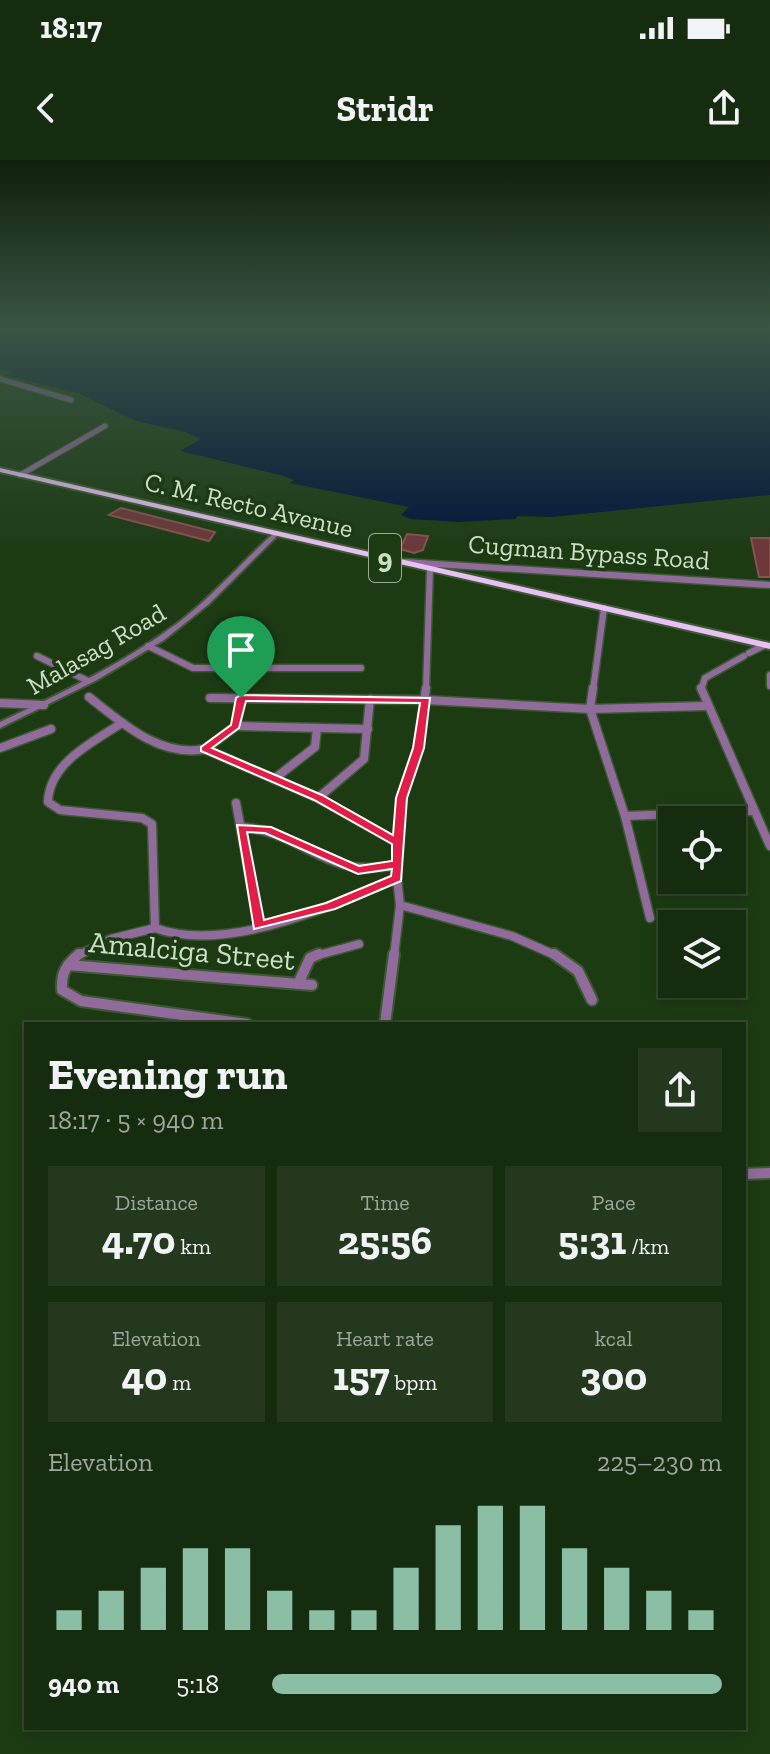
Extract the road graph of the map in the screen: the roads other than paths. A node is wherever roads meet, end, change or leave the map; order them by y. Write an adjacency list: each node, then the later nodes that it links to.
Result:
1 (105, 426): 3 (street)
2 (0, 470): 3 (highway, C. M. Recto Avenue / 9)
3 (20, 475): 4 (highway, C. M. Recto Avenue / 9)
4 (276, 534): 5 (highway, C. M. Recto Avenue / 9); 10 (street, Malasag Road)
5 (404, 562): 6 (highway, C. M. Recto Avenue / 9); 7 (street, Cugman Bypass Road)
6 (430, 568): 8 (highway, C. M. Recto Avenue / 9); 20 (street)
7 (770, 585)
8 (604, 608): 9 (highway, C. M. Recto Avenue / 9); 24 (street)
9 (768, 645): 23 (street)
10 (148, 646): 12 (street); 14 (street, Malasag Road)
11 (37, 656): 14 (street)
12 (361, 668)
13 (770, 675): 15 (street)
14 (88, 681): 22 (street, Malasag Road)
15 (770, 686)
16 (89, 697): 25 (street)
17 (210, 698): 18 (street)
18 (241, 698): 19 (street); 27 (street)
19 (370, 699): 20 (street); 30 (street)
20 (426, 700): 24 (street); 39 (street)
21 (0, 703): 22 (street)
22 (44, 705): 26 (street, Malasag Road)
23 (706, 706): 24 (street); 36 (street)
24 (590, 709): 37 (street)
25 (122, 723): 32 (street); 46 (street)
26 (0, 725)
27 (236, 726): 28 (street); 32 (street)
28 (317, 728): 30 (street); 33 (street)
29 (51, 729): 31 (street)
30 (368, 729): 34 (street)
31 (0, 748)
32 (205, 749): 33 (street)
33 (274, 779): 34 (street)
34 (318, 798): 39 (street)
35 (236, 803): 38 (street)
36 (754, 811): 37 (street); 40 (street)
37 (625, 816): 44 (street)
38 (241, 827): 41 (street); 45 (street)
39 (398, 843): 41 (street)
40 (770, 846)
41 (398, 865): 42 (street)
42 (397, 878): 43 (street); 45 (street)
43 (400, 905): 51 (street); 53 (street)
44 (650, 918)
45 (259, 926): 46 (street)
46 (155, 928): 48 (street)
47 (359, 944): 49 (street)
48 (68, 965): 49 (street, Amalciga Street); 52 (street)
49 (298, 984): 50 (street, Amalciga Street)
50 (312, 985)
51 (592, 1000)
52 (233, 1022)
53 (385, 1022)
54 (770, 1173): 55 (street)
55 (746, 1174)

